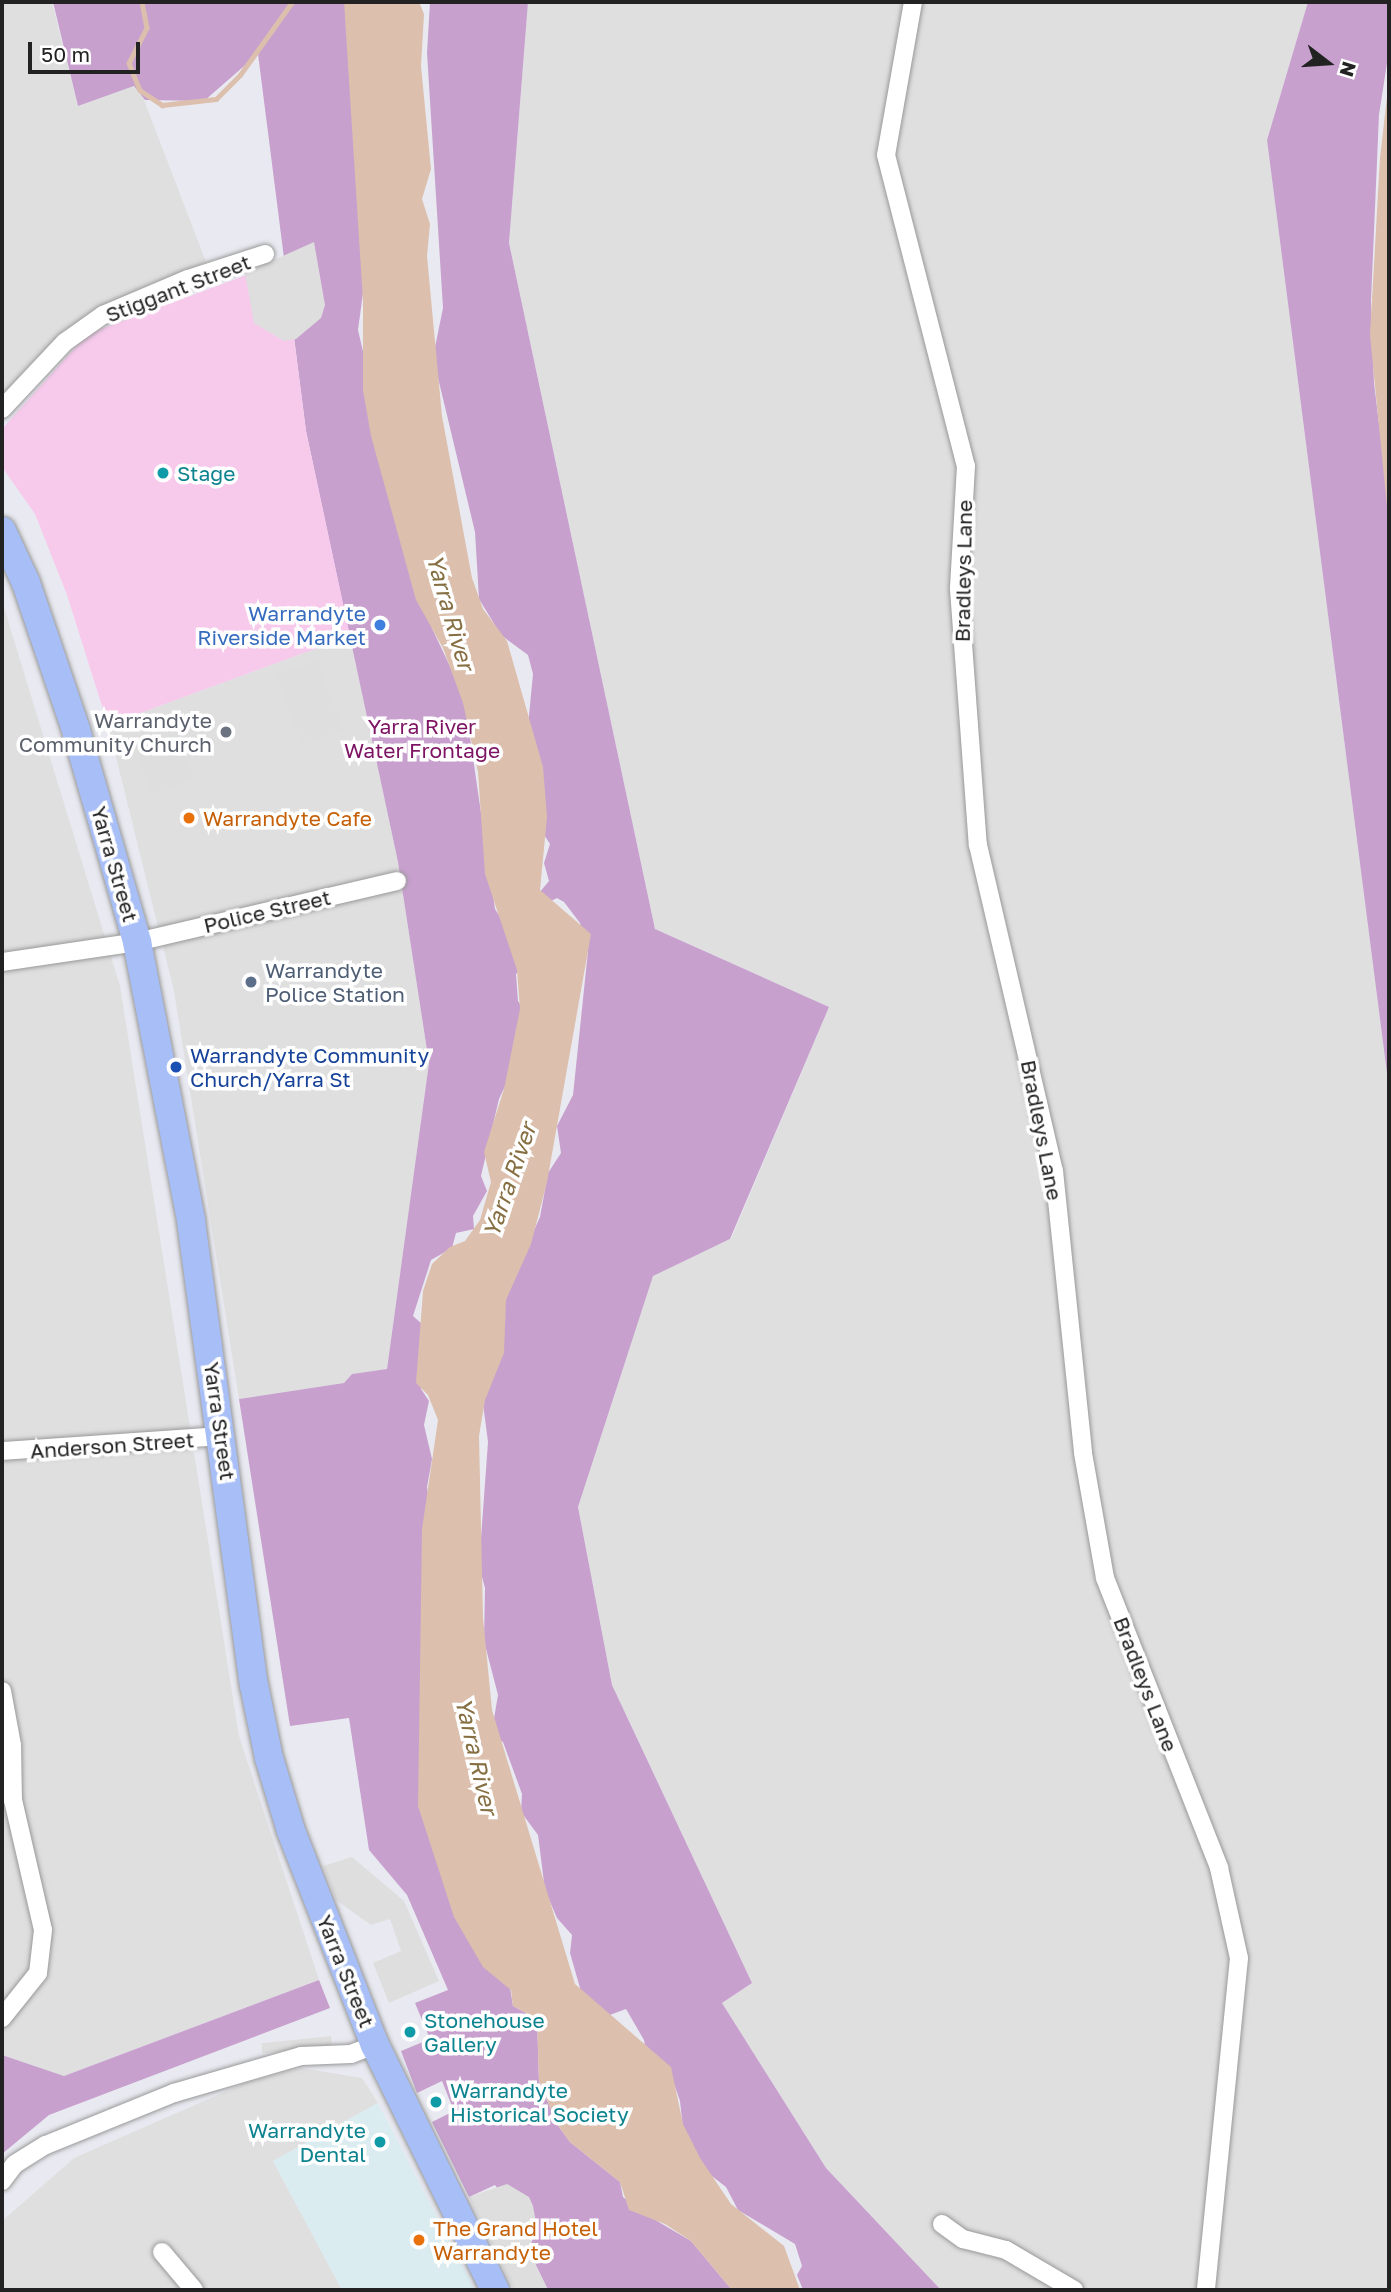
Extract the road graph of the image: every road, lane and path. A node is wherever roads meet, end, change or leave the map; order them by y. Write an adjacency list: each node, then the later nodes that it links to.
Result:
1 (913, 2): 19 (street, Bradleys Lane)
2 (265, 254): 3 (street, Stiggant Street)
3 (2, 409)
4 (2, 531): 6 (main road, Yarra Street)
5 (397, 881): 6 (street, Police Street)
6 (137, 942): 7 (street, Police Street); 8 (main road, Yarra Street)
7 (2, 962)
8 (223, 1436): 9 (street, Anderson Street); 12 (main road, Yarra Street)
9 (2, 1451)
10 (2, 1692): 11 (street)
11 (2, 2018)
12 (375, 2045): 13 (street); 17 (main road, Yarra Street)
13 (2, 2181)
14 (942, 2224): 18 (street)
15 (162, 2252): 16 (street)
16 (194, 2290)
17 (495, 2290)
18 (1074, 2290)
19 (1206, 2290)

